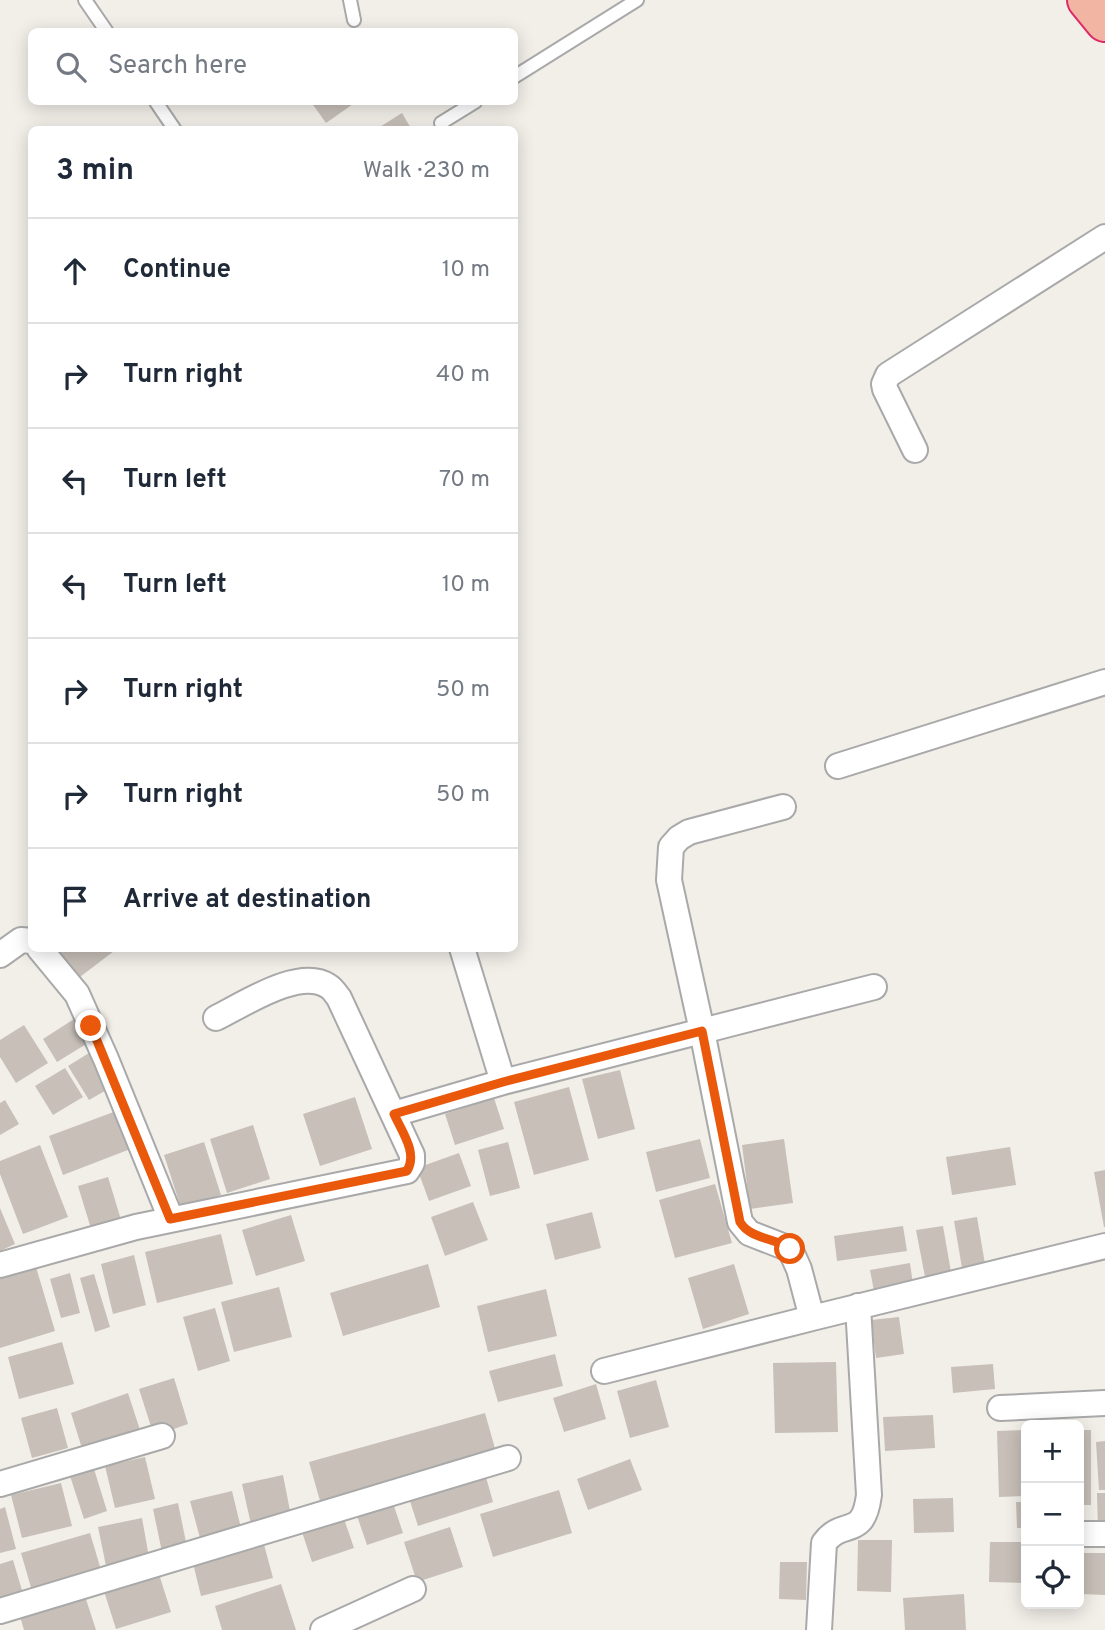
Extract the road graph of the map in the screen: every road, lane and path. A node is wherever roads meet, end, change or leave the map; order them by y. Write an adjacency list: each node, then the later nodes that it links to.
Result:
1 (85, 0): 7 (lane)
2 (350, 0): 5 (lane)
3 (637, 0): 8 (lane)
4 (1087, 0): 6 (highway)
5 (354, 20)
6 (1105, 22)
7 (104, 28)
8 (518, 74)
9 (158, 105): 12 (lane)
10 (470, 105): 11 (lane)
11 (441, 123)
12 (172, 126)
13 (1105, 237): 14 (street)
14 (915, 450)
15 (1105, 682): 16 (street)
16 (838, 766)
17 (783, 807): 24 (street)
18 (28, 941): 21 (street)
19 (43, 952): 27 (street)
20 (463, 952): 25 (street)
21 (0, 955)
22 (874, 987): 24 (street)
23 (216, 1018): 26 (street)
24 (702, 1031): 25 (street); 31 (street)
25 (503, 1082): 26 (street)
26 (394, 1114): 27 (street)
27 (170, 1219): 29 (street)
28 (1105, 1246): 30 (street)
29 (0, 1265)
30 (858, 1306): 31 (street); 43 (street)
31 (812, 1318): 32 (street)
32 (604, 1371)
33 (1105, 1403): 34 (street)
34 (1000, 1408)
35 (162, 1436): 37 (street)
36 (508, 1458): 41 (street)
37 (0, 1484)
38 (1084, 1534): 39 (street)
39 (1105, 1534)
40 (413, 1589): 42 (street)
41 (0, 1611)
42 (323, 1630)
43 (819, 1630)

